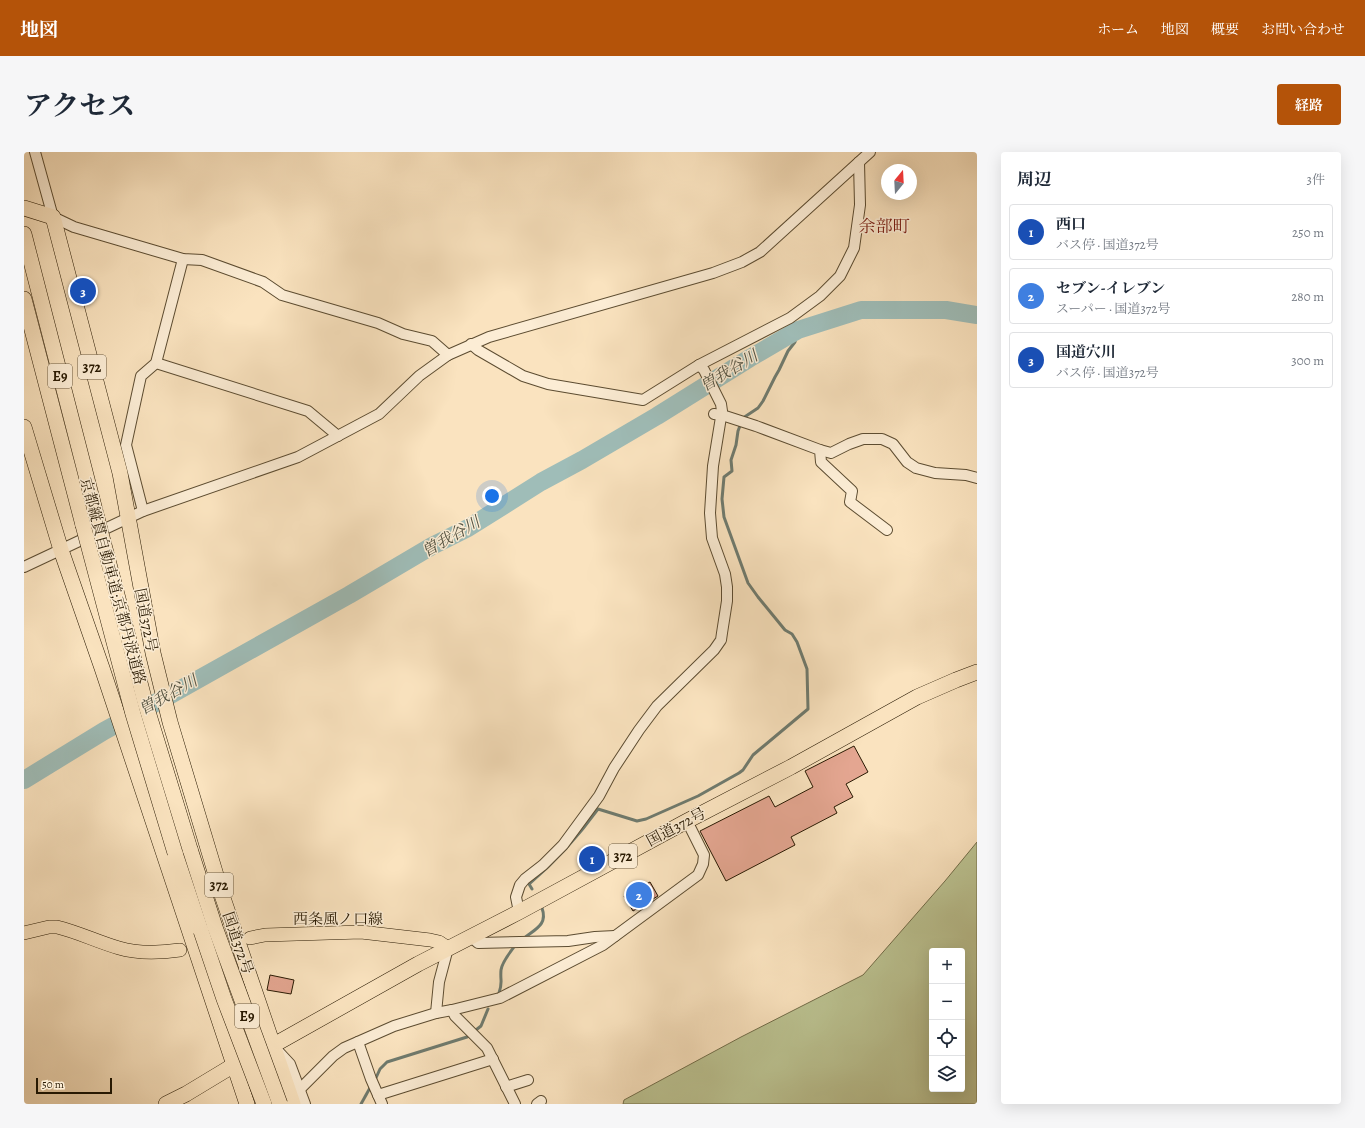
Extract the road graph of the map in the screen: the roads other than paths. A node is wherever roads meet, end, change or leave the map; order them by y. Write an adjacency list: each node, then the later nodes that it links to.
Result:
1 (35, 152): 5 (street)
2 (870, 152): 3 (street)
3 (859, 162): 9 (street); 12 (street)
4 (24, 208): 5 (highway)
5 (53, 217): 7 (street); 19 (highway, 国道372号 / 372)
6 (24, 234): 20 (highway, 京都縦貫自動車道;京都丹波道路 / E9)
7 (183, 259): 10 (street); 11 (street)
8 (24, 299): 20 (highway, 京都縦貫自動車道;京都丹波道路 / E9)
9 (471, 344): 10 (street); 12 (street)
10 (448, 355): 15 (street)
11 (156, 363): 15 (street); 18 (street)
12 (702, 368): 13 (street)
13 (722, 416): 16 (street); 26 (street)
14 (24, 427): 22 (highway)
15 (338, 436): 18 (street)
16 (820, 450): 17 (street); 21 (street)
17 (977, 478)
18 (143, 511): 19 (street)
19 (128, 517): 22 (street); 39 (highway, 国道372号 / 372)
20 (90, 522): 27 (highway, 京都縦貫自動車道;京都丹波道路 / E9, bridge)
21 (887, 530)
22 (61, 550): 23 (street); 41 (highway)
23 (24, 567)
24 (977, 672): 25 (highway, 国道372号 / 372)
25 (687, 821): 26 (highway, 国道372号 / 372); 30 (street)
26 (519, 912): 29 (highway, 国道372号 / 372)
27 (208, 929): 48 (highway, 京都縦貫自動車道;京都丹波道路 / E9, bridge); 49 (highway, 京都縦貫自動車道;京都丹波道路 / E9, bridge)
28 (24, 933): 35 (main road)
29 (470, 936): 30 (street); 34 (highway, 国道372号 / 372)
30 (615, 936): 36 (street)
31 (250, 938): 34 (main road, 西条風ノ口線)
32 (228, 942): 33 (main road)
33 (201, 947)
34 (448, 948): 37 (street); 39 (highway, 国道372号 / 372)
35 (180, 950)
36 (452, 1010): 37 (street); 40 (street)
37 (436, 1013): 38 (street)
38 (358, 1042): 44 (street); 45 (street)
39 (272, 1046): 41 (highway, 国道372号 / 372); 44 (street); 50 (highway)
40 (492, 1059): 43 (street); 45 (street)
41 (234, 1066): 46 (highway, 国道372号); 47 (highway)
42 (528, 1080): 43 (street)
43 (506, 1087): 52 (street)
44 (300, 1089): 51 (street)
45 (377, 1091)
46 (166, 1104)
47 (247, 1104)
48 (264, 1104)
49 (280, 1104)
50 (293, 1104)
51 (305, 1104)
52 (515, 1104)

